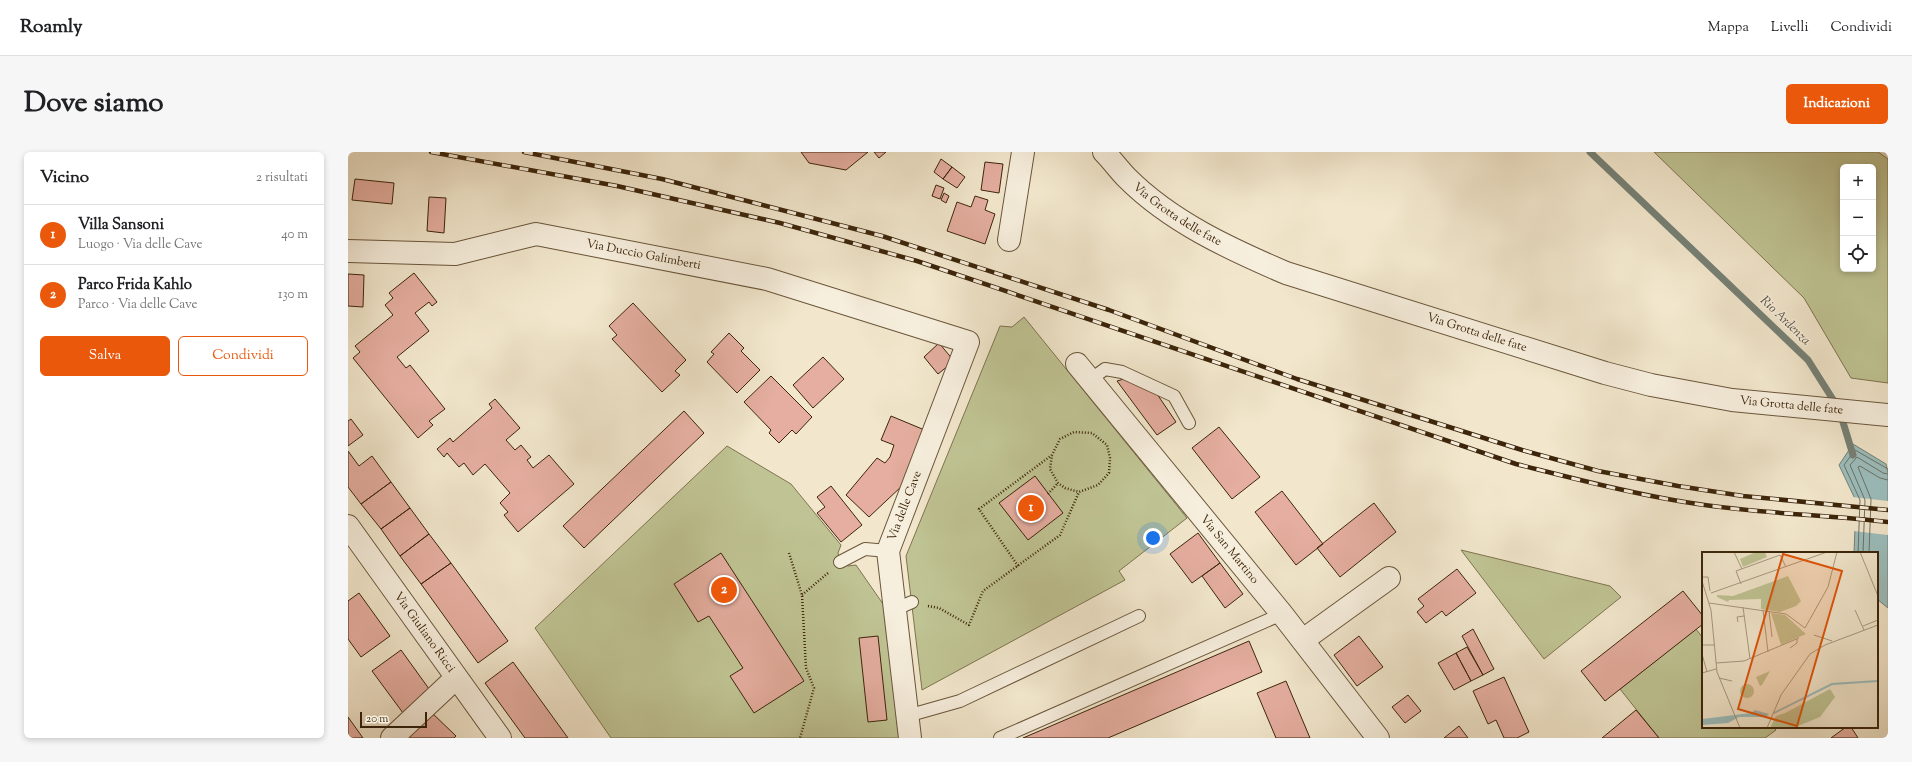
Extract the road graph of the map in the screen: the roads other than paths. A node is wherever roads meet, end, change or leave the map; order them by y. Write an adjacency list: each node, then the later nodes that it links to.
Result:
1 (1023, 152): 3 (street)
2 (1104, 152): 7 (street, Via Grotta delle fate)
3 (1009, 240)
4 (348, 251): 5 (street, Via Duccio Galimberti)
5 (934, 330): 10 (street, Via delle Cave)
6 (1084, 372): 8 (lane); 13 (street, Via San Martino)
7 (1888, 416)
8 (1189, 423)
9 (348, 526): 16 (street, Via Giuliano Ricci)
10 (888, 551): 11 (lane); 17 (street, Via delle Cave)
11 (840, 562)
12 (1389, 578): 15 (street)
13 (1282, 614): 15 (street, Via San Martino); 21 (lane)
14 (1139, 616): 17 (lane)
15 (1304, 640): 22 (street, Via San Martino)
16 (456, 678): 18 (street); 19 (street, Via Giuliano Ricci)
17 (907, 716): 20 (street, Via delle Cave)
18 (392, 738)
19 (500, 738)
20 (910, 738)
21 (1000, 738)
22 (1378, 738)

